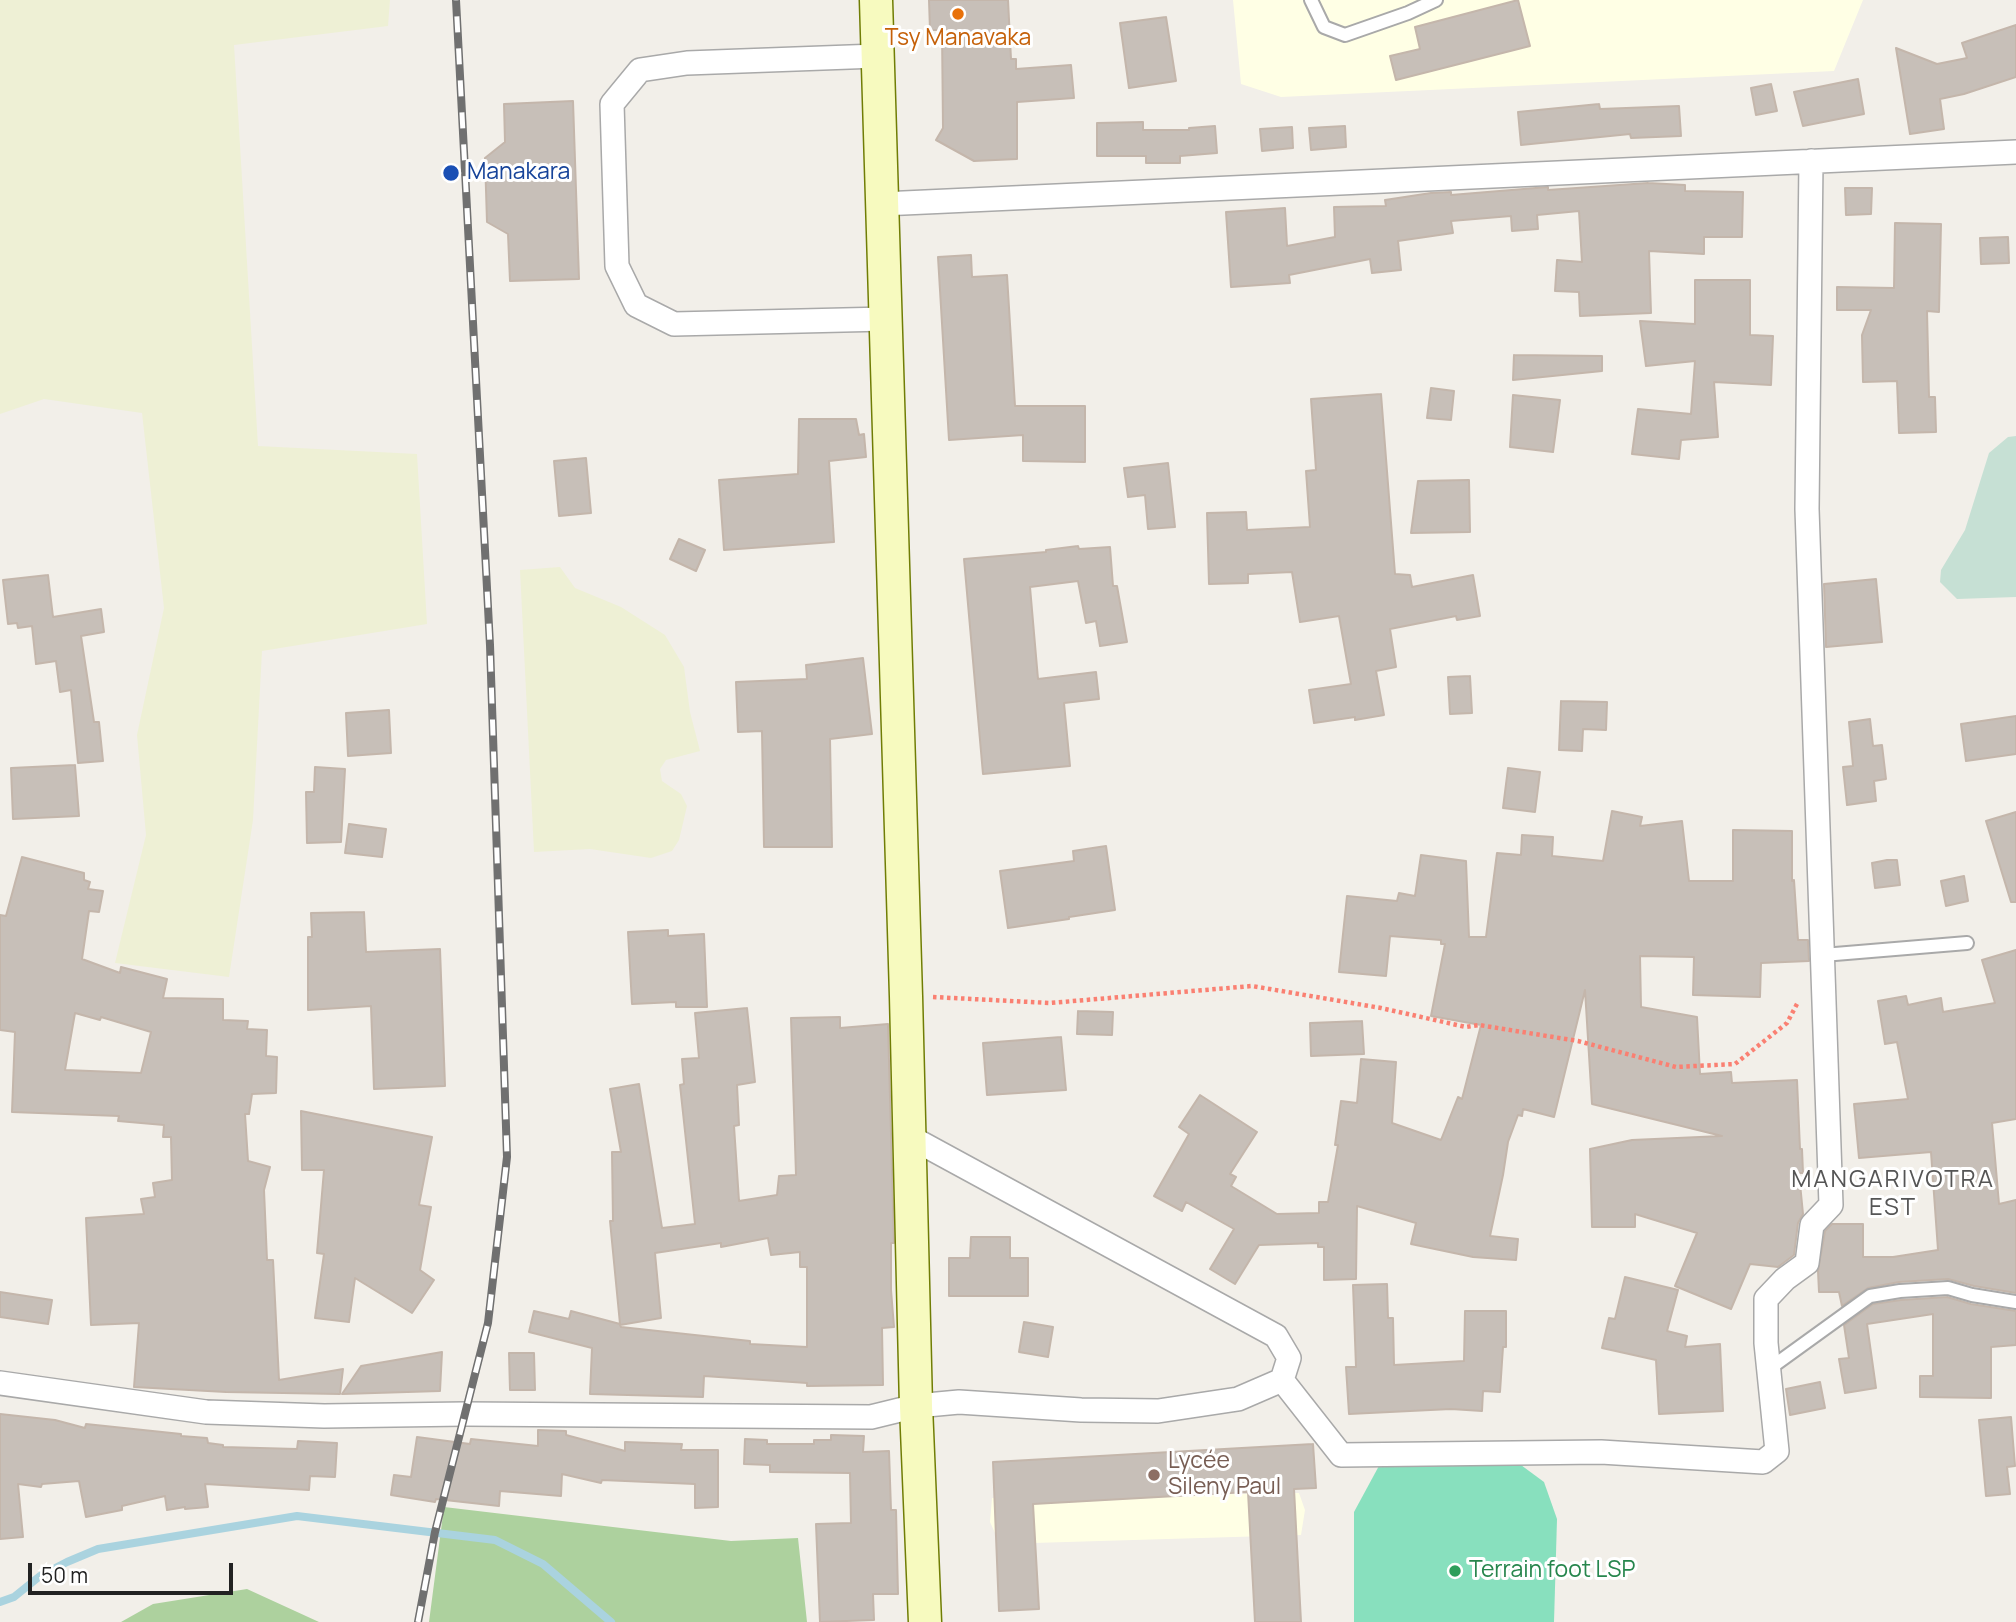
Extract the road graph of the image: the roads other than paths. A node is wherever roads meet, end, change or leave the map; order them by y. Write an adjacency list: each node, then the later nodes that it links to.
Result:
1 (876, 0): 4 (main road)
2 (1311, 0): 3 (lane)
3 (1431, 1)
4 (877, 56): 7 (main road); 8 (street)
5 (2016, 152): 6 (street)
6 (1811, 161): 7 (street); 10 (street)
7 (882, 204): 8 (main road)
8 (886, 319): 11 (main road)
9 (1967, 943): 10 (lane)
10 (1823, 955): 13 (street)
11 (910, 1137): 14 (street); 16 (main road)
12 (2016, 1302): 13 (lane)
13 (1769, 1369): 14 (street)
14 (1282, 1380): 16 (street)
15 (0, 1383): 16 (street)
16 (916, 1406): 17 (main road)
17 (925, 1622)

